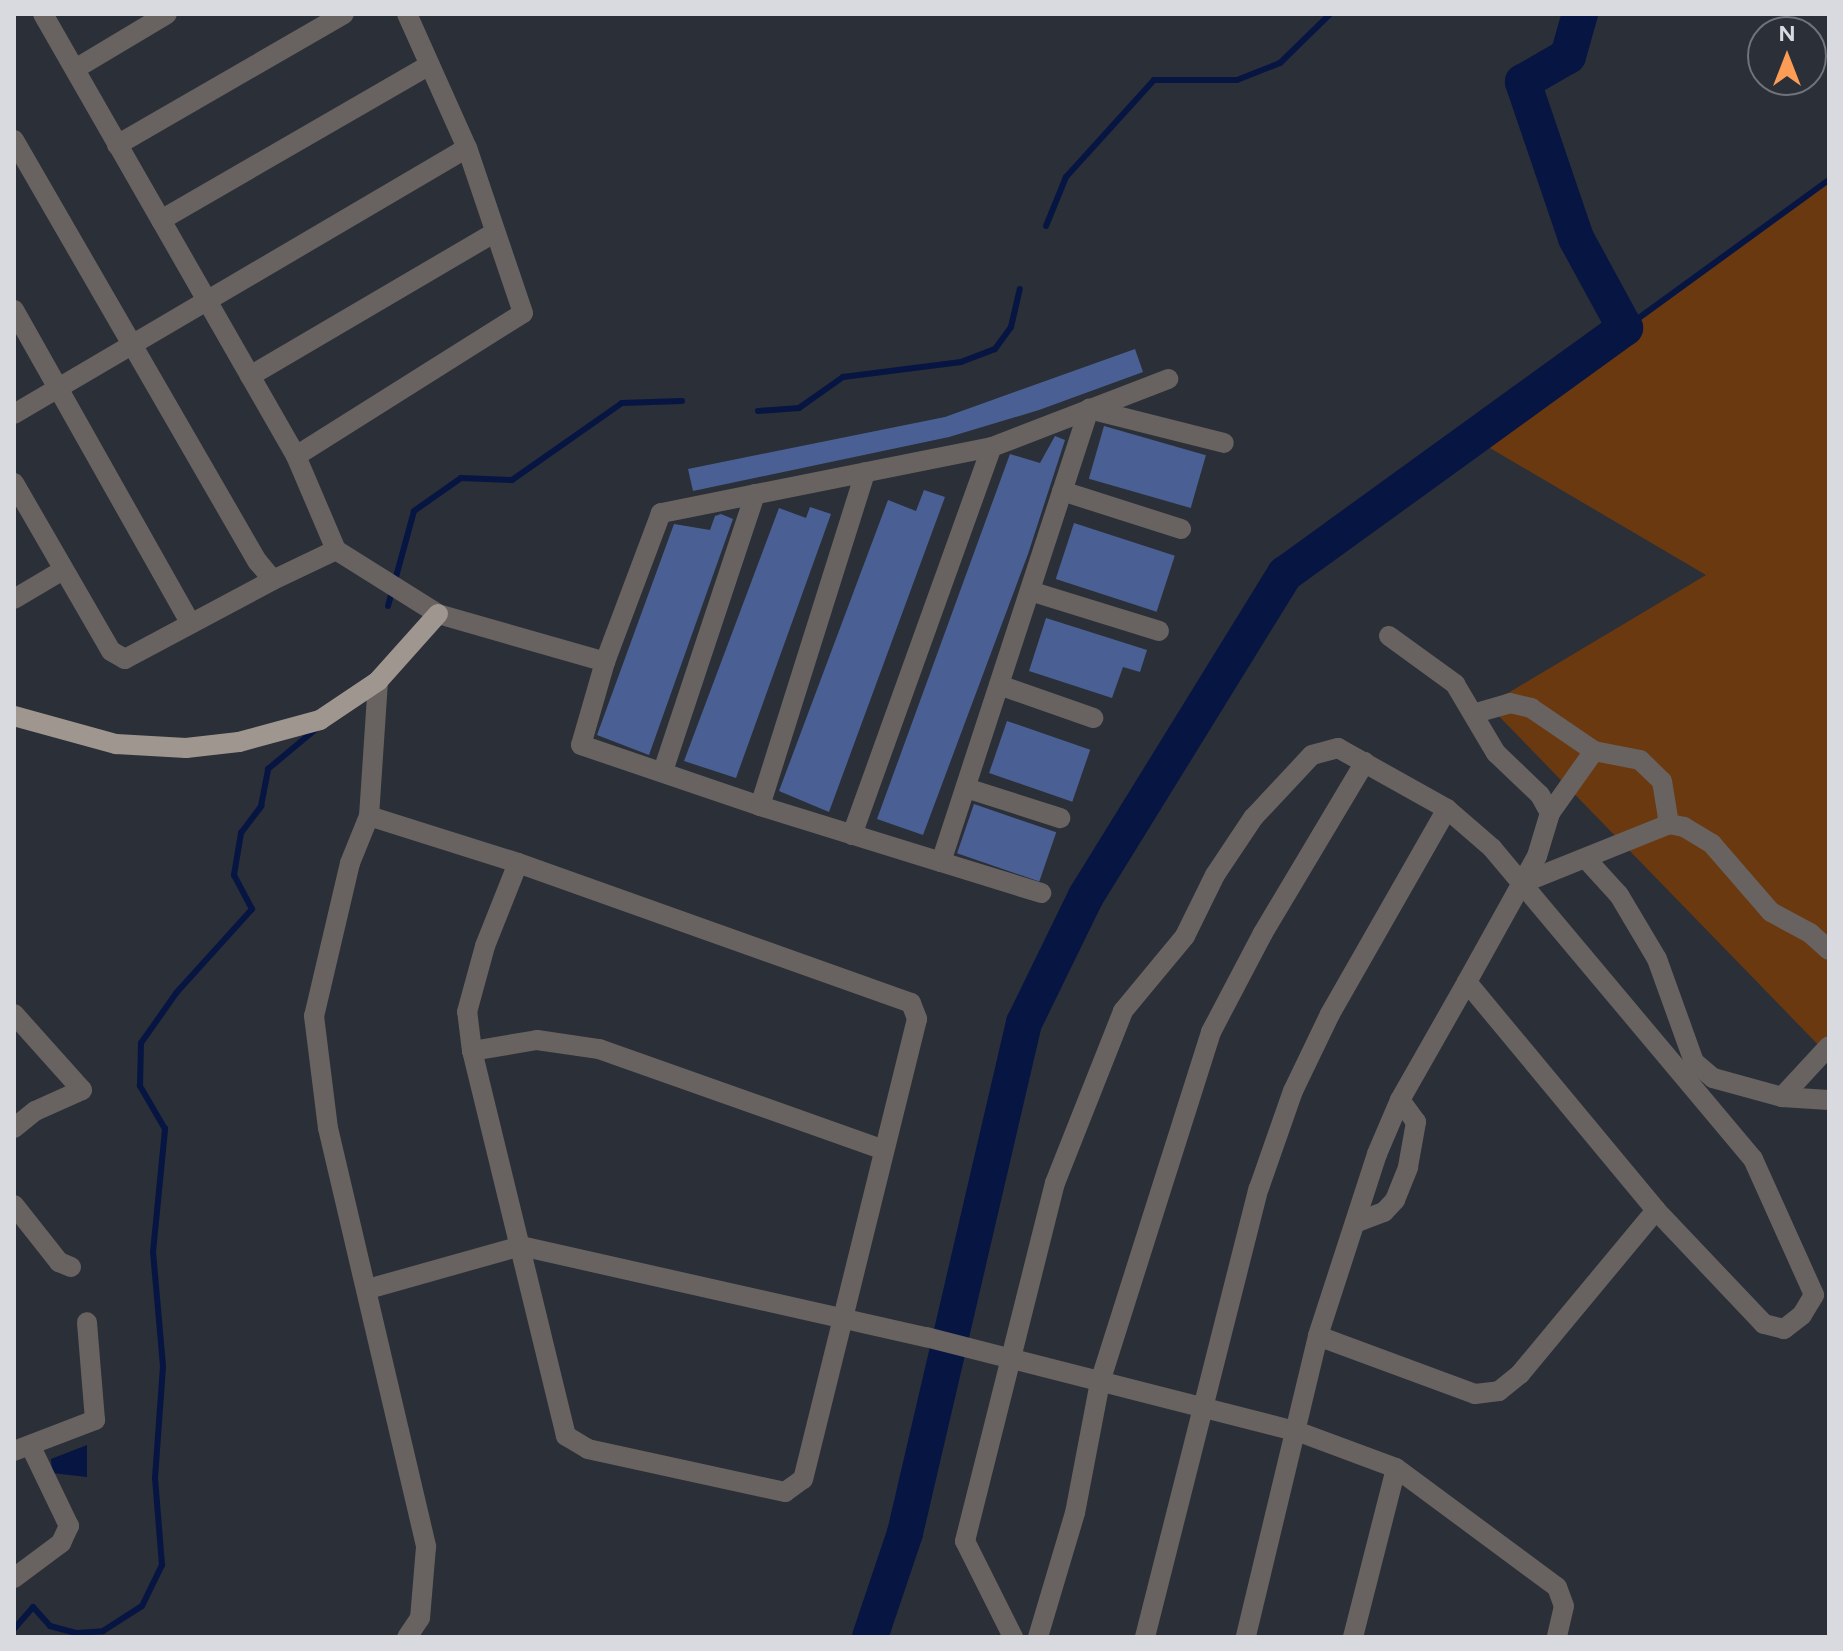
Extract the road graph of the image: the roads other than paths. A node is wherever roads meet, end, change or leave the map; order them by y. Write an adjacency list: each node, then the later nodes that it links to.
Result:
1 (43, 14): 6 (street)
2 (167, 14): 6 (street)
3 (344, 14): 8 (street)
4 (407, 14): 5 (street)
5 (430, 65): 9 (street); 10 (street)
6 (75, 69): 8 (street)
7 (14, 140): 14 (street)
8 (117, 145): 10 (street)
9 (467, 148): 11 (street); 12 (street)
10 (161, 220): 12 (street)
11 (495, 232): 15 (street); 22 (street)
12 (207, 301): 14 (street); 15 (street)
13 (14, 310): 17 (street)
14 (133, 345): 17 (street); 30 (street)
15 (250, 376): 22 (street)
16 (1168, 379): 18 (street)
17 (58, 389): 19 (street); 34 (street)
18 (1089, 409): 20 (street); 21 (street); 24 (street)
19 (14, 414)
20 (1224, 443)
21 (992, 447): 23 (street); 53 (street)
22 (296, 456): 28 (street)
23 (865, 472): 26 (street); 47 (street)
24 (1062, 491): 27 (street); 31 (street)
25 (17, 494): 29 (street)
26 (755, 494): 37 (street); 45 (street)
27 (1181, 529)
28 (336, 550): 30 (street); 33 (street)
29 (63, 570): 32 (street); 34 (street)
30 (273, 580): 34 (street)
31 (1030, 591): 35 (street); 39 (street)
32 (14, 599)
33 (438, 614): 37 (street); 38 (main road)
34 (191, 624)
35 (1159, 631)
36 (1389, 636): 40 (street)
37 (605, 662): 45 (street)
38 (378, 681): 41 (main road); 50 (street)
39 (999, 685): 42 (street); 46 (street)
40 (1476, 713): 43 (street); 49 (street)
41 (14, 716)
42 (1093, 718)
43 (1594, 751): 49 (street); 52 (street)
44 (1365, 762): 48 (street); 78 (street); 79 (street)
45 (663, 771): 47 (street)
46 (966, 788): 51 (street); 55 (street)
47 (760, 806): 53 (street)
48 (1447, 809): 57 (street); 80 (street)
49 (1550, 813): 57 (street)
50 (369, 816): 56 (street); 74 (street)
51 (1060, 818)
52 (1669, 824): 54 (street); 59 (street)
53 (852, 835): 55 (street)
54 (1587, 860): 57 (street); 64 (street)
55 (941, 862): 58 (street)
56 (518, 863): 63 (street); 68 (street)
57 (1520, 884): 60 (street); 70 (street)
58 (1041, 893)
59 (1829, 950)
60 (1467, 982): 65 (street); 70 (street)
61 (14, 1014): 67 (street)
62 (1829, 1046): 64 (street)
63 (472, 1051): 68 (street); 72 (street)
64 (1782, 1097): 66 (street)
65 (1400, 1100): 71 (street); 71 (street)
66 (1829, 1100)
67 (14, 1128)
68 (884, 1150): 75 (street)
69 (14, 1205): 73 (street)
70 (1656, 1210): 77 (street)
71 (1355, 1223): 77 (street)
72 (521, 1246): 74 (street); 75 (street); 75 (street)
73 (71, 1267)
74 (368, 1289): 85 (street)
75 (840, 1321): 78 (street)
76 (87, 1322): 82 (street)
77 (1318, 1336): 81 (street)
78 (1010, 1359): 79 (street); 86 (street)
79 (1100, 1382): 80 (street); 87 (street)
80 (1201, 1407): 81 (street); 88 (street)
81 (1299, 1432): 83 (street); 89 (street)
82 (19, 1448): 84 (street)
83 (1396, 1468): 90 (street); 91 (street)
84 (14, 1578)
85 (407, 1637)
86 (1013, 1637)
87 (1038, 1637)
88 (1145, 1637)
89 (1246, 1637)
90 (1353, 1637)
91 (1557, 1637)

